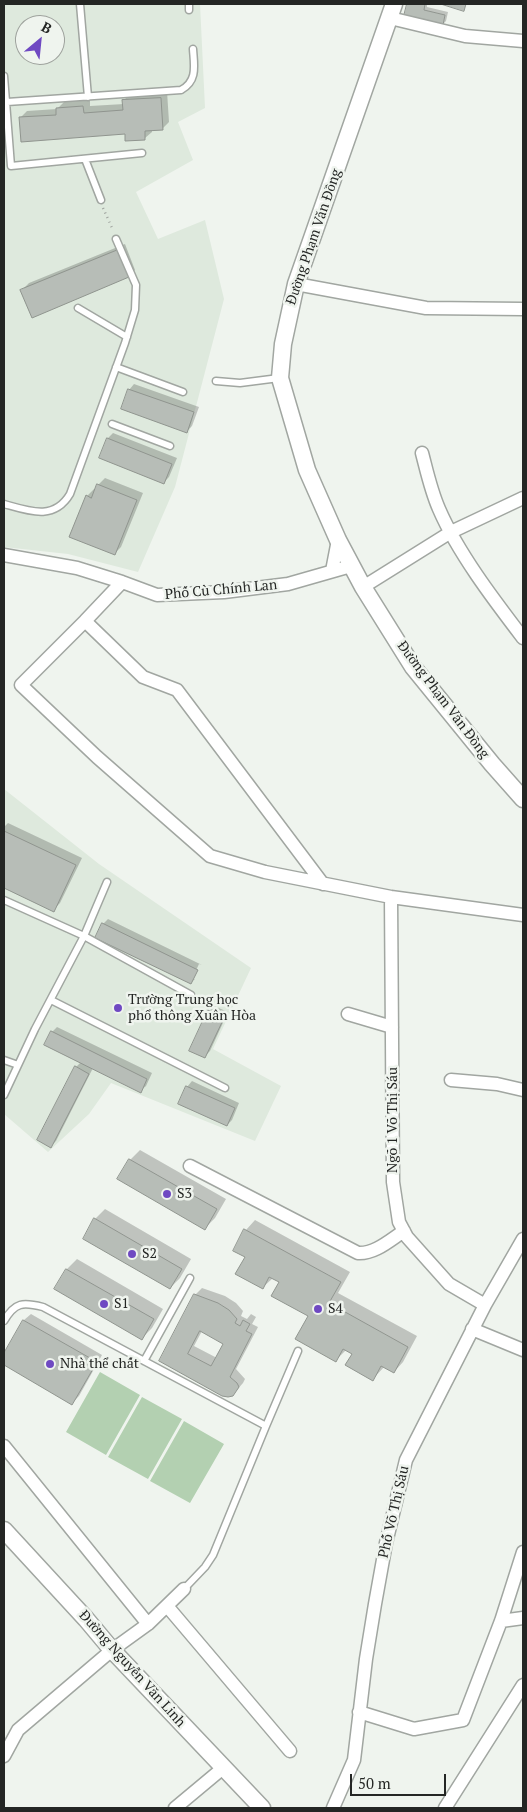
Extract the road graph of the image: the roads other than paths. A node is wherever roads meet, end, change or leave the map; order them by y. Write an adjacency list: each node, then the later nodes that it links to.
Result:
1 (80, 4): 6 (lane)
2 (392, 11): 3 (street); 12 (street, Đường Phạm Văn Đồng)
3 (523, 41)
4 (193, 48): 6 (lane)
5 (4, 76): 7 (lane)
6 (88, 97): 7 (lane)
7 (7, 102): 9 (lane)
8 (142, 154): 9 (lane)
9 (85, 159): 10 (lane)
10 (100, 200)
11 (116, 239): 15 (lane)
12 (296, 284): 14 (street); 17 (street, Đường Phạm Văn Đồng)
13 (78, 308): 15 (lane)
14 (523, 309)
15 (127, 337): 16 (lane)
16 (116, 367): 19 (lane); 24 (lane)
17 (280, 378): 18 (lane); 26 (street, Đường Phạm Văn Đồng)
18 (216, 381)
19 (183, 392)
20 (112, 424): 21 (lane)
21 (170, 446)
22 (422, 453): 25 (street)
23 (523, 498): 25 (street)
24 (4, 504)
25 (450, 532): 31 (street); 33 (street)
26 (338, 540): 28 (street, Đường Phạm Văn Đồng); 29 (street)
27 (4, 555): 30 (street, Phố Cù Chính Lan)
28 (351, 566): 29 (street, Phố Cù Chính Lan); 31 (street, Đường Phạm Văn Đồng)
29 (332, 571): 30 (street, Phố Cù Chính Lan)
30 (122, 582): 32 (street)
31 (363, 587): 34 (street, Đường Phạm Văn Đồng)
32 (85, 621): 36 (street); 36 (street)
33 (523, 638)
34 (523, 799)
35 (107, 882): 40 (lane)
36 (323, 884): 37 (street)
37 (391, 897): 39 (street); 44 (street, Ngõ 1 Võ Thị Sáu)
38 (4, 900): 40 (lane)
39 (523, 915)
40 (84, 936): 41 (lane); 42 (lane)
41 (191, 995)
42 (51, 1000): 46 (lane); 48 (lane)
43 (348, 1014): 44 (street)
44 (392, 1027): 52 (street, Ngõ 1 Võ Thị Sáu)
45 (4, 1060): 46 (lane)
46 (18, 1065): 50 (lane)
47 (451, 1080): 49 (street)
48 (225, 1088)
49 (523, 1090)
50 (4, 1095)
51 (190, 1166): 52 (street)
52 (404, 1231): 55 (street, Ngõ 1 Võ Thị Sáu)
53 (523, 1239): 55 (street, Phố Võ Thị Sáu)
54 (190, 1278): 60 (lane)
55 (485, 1305): 57 (street, Phố Võ Thị Sáu)
56 (4, 1321): 60 (lane)
57 (472, 1329): 58 (street); 72 (street, Phố Võ Thị Sáu)
58 (523, 1350)
59 (298, 1351): 61 (lane)
60 (144, 1361): 61 (lane)
61 (266, 1426): 65 (lane)
62 (4, 1446): 69 (street)
63 (4, 1530): 70 (street, Đường Nguyễn Văn Linh)
64 (523, 1552): 68 (street)
65 (184, 1589): 66 (street)
66 (167, 1606): 69 (street); 74 (street)
67 (523, 1618): 68 (street)
68 (501, 1621): 72 (street)
69 (148, 1624): 70 (street)
70 (112, 1650): 73 (street); 76 (street, Đường Nguyễn Văn Linh)
71 (523, 1685): 80 (street)
72 (359, 1712): 79 (street, Phố Võ Thị Sáu)
73 (8, 1739): 75 (street)
74 (290, 1751)
75 (4, 1756)
76 (223, 1768): 77 (street); 78 (street, Đường Nguyễn Văn Linh)
77 (175, 1808)
78 (262, 1808)
79 (333, 1808)
80 (445, 1808)

